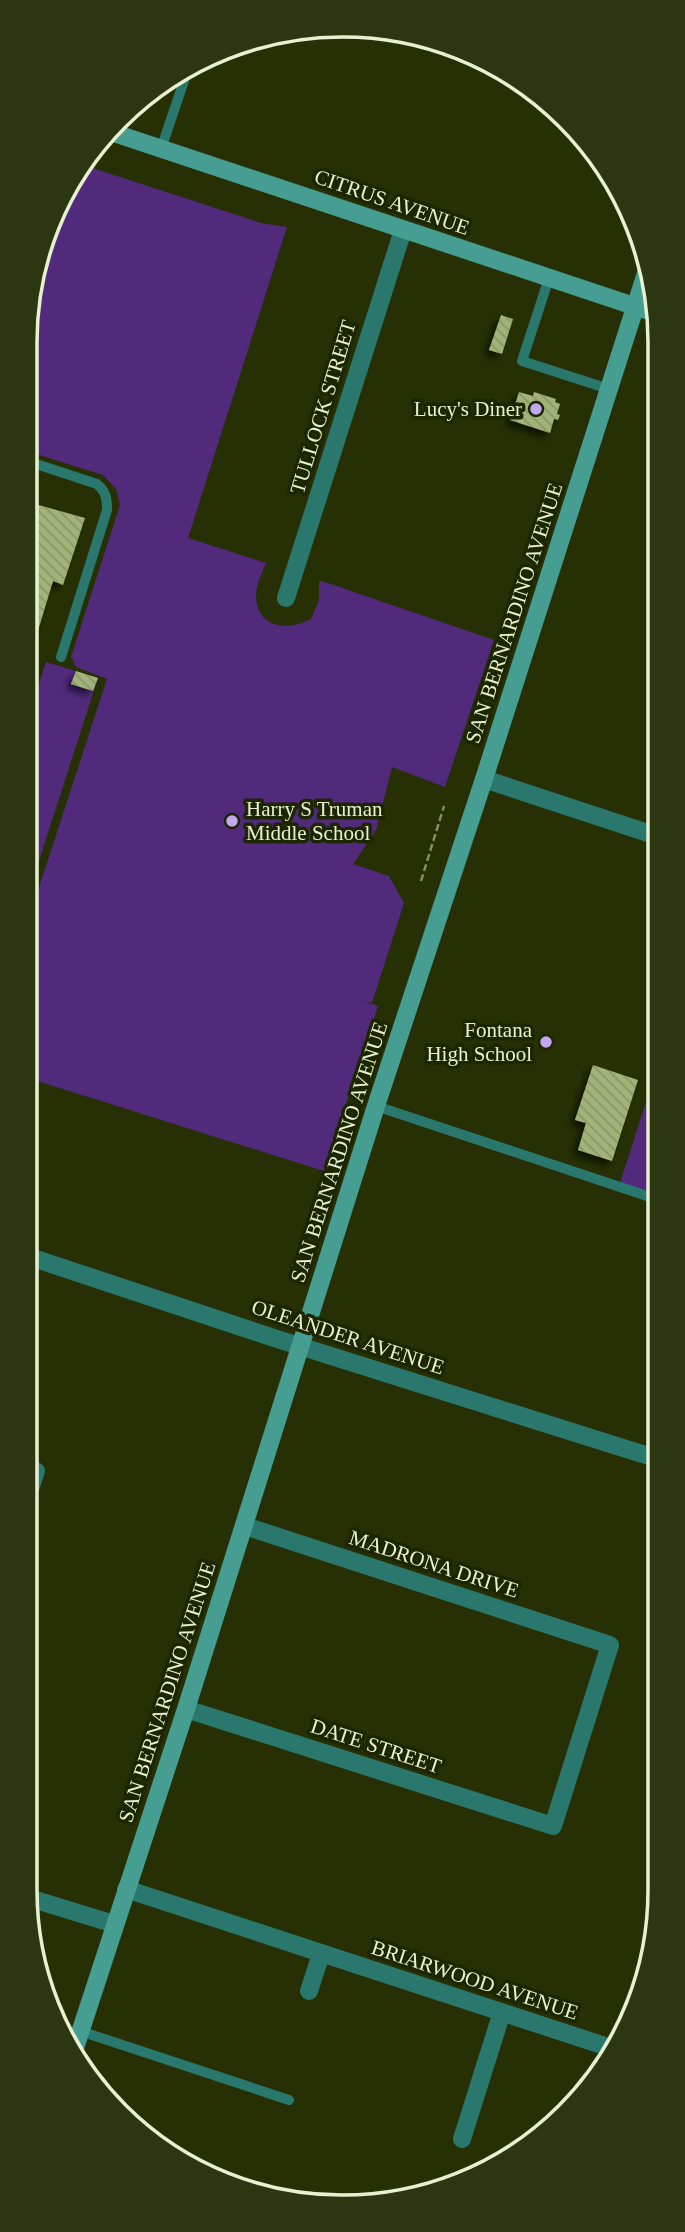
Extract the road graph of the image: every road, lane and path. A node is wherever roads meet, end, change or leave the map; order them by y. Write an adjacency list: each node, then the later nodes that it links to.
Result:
1 (184, 82): 3 (lane)
2 (119, 135): 3 (main road, CITRUS AVENUE)
3 (161, 149): 4 (main road, CITRUS AVENUE)
4 (403, 230): 5 (main road, CITRUS AVENUE); 11 (street, TULLOCK STREET)
5 (549, 278): 7 (main road, CITRUS AVENUE); 9 (lane)
6 (642, 285): 7 (main road, SAN BERNARDINO AVENUE)
7 (635, 307): 8 (main road, CITRUS AVENUE); 9 (main road, SAN BERNARDINO AVENUE)
8 (647, 311)
9 (609, 389): 13 (main road, SAN BERNARDINO AVENUE)
10 (37, 464): 12 (lane)
11 (286, 598)
12 (61, 657)
13 (484, 779): 15 (street); 17 (main road, SAN BERNARDINO AVENUE)
14 (444, 806): 16 (path)
15 (648, 833)
16 (421, 881)
17 (376, 1106): 18 (lane); 20 (main road, SAN BERNARDINO AVENUE)
18 (648, 1196)
19 (37, 1259): 20 (street, OLEANDER AVENUE)
20 (302, 1346): 21 (street, OLEANDER AVENUE); 22 (main road, SAN BERNARDINO AVENUE)
21 (648, 1456)
22 (244, 1526): 23 (main road, SAN BERNARDINO AVENUE); 24 (street, MADRONA DRIVE)
23 (186, 1709): 24 (street, DATE STREET); 25 (main road, SAN BERNARDINO AVENUE)
24 (552, 1826)
25 (126, 1889): 27 (main road, SAN BERNARDINO AVENUE); 28 (street, BRIARWOOD AVENUE)
26 (37, 1900): 27 (street)
27 (114, 1924): 31 (main road, SAN BERNARDINO AVENUE)
28 (321, 1954): 29 (street); 30 (street, BRIARWOOD AVENUE)
29 (309, 1991)
30 (502, 2012): 33 (street, BRIARWOOD AVENUE); 35 (street)
31 (80, 2031): 32 (main road, SAN BERNARDINO AVENUE); 34 (lane)
32 (77, 2041)
33 (605, 2046)
34 (289, 2100)
35 (462, 2139)

